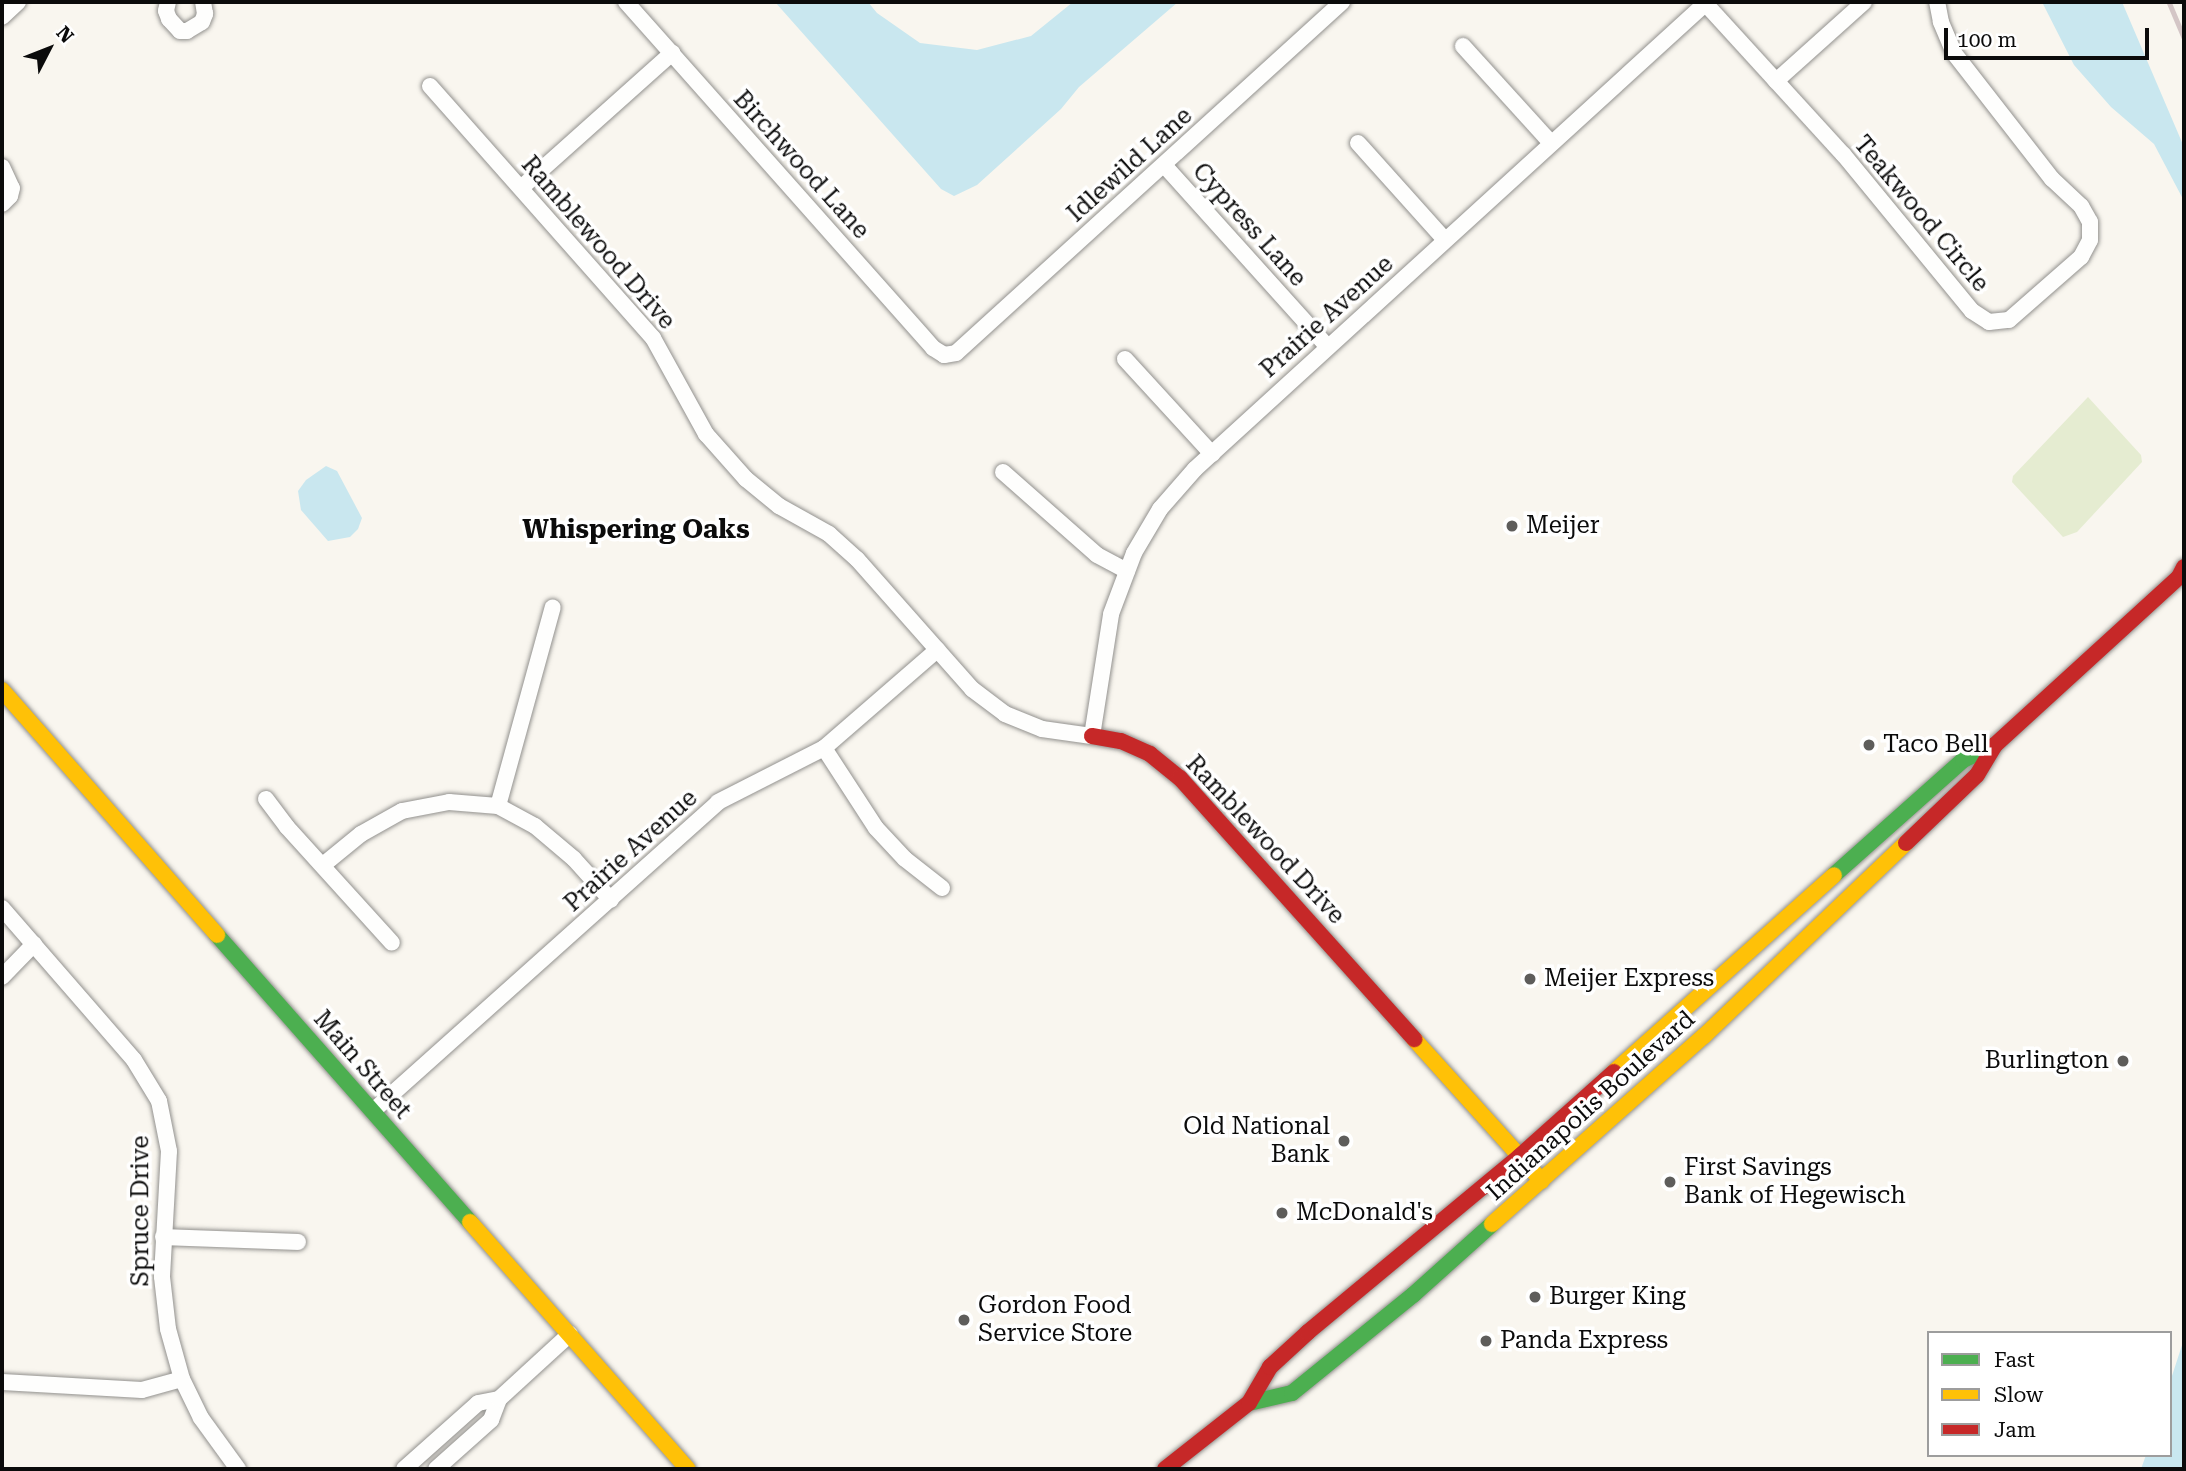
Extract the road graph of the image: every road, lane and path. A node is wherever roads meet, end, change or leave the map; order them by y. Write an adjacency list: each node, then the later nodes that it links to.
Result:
1 (18, 2): 9 (street)
2 (168, 2): 3 (street)
3 (203, 2)
4 (626, 2): 11 (street, Birchwood Lane)
5 (1342, 2): 16 (street, Idlewild Lane)
6 (1705, 2): 12 (street, Teakwood Circle); 15 (street, Prairie Avenue)
7 (1864, 2): 12 (street)
8 (1937, 2): 12 (street, Teakwood Circle)
9 (2, 17)
10 (1464, 46): 15 (street)
11 (672, 53): 18 (street); 22 (street, Birchwood Lane)
12 (1776, 81)
13 (430, 86): 18 (street, Ramblewood Drive)
14 (1358, 143): 20 (street)
15 (1551, 143): 20 (street, Prairie Avenue)
16 (1164, 165): 21 (street, Cypress Lane); 22 (street, Idlewild Lane)
17 (2, 167): 19 (street)
18 (521, 188): 29 (street, Ramblewood Drive)
19 (2, 204)
20 (1445, 240): 21 (street, Prairie Avenue)
21 (1328, 348): 24 (street, Prairie Avenue)
22 (944, 355)
23 (1125, 359): 24 (street)
24 (1212, 454): 26 (street, Prairie Avenue)
25 (1003, 472): 26 (street)
26 (1127, 572): 31 (street, Prairie Avenue)
27 (2182, 573): 32 (main road, Indianapolis Boulevard)
28 (552, 607): 35 (street)
29 (937, 650): 31 (street, Ramblewood Drive); 33 (street, Prairie Avenue)
30 (2, 690): 43 (main road, Main Street)
31 (1092, 736): 44 (main road, Ramblewood Drive)
32 (1995, 745): 44 (main road, Indianapolis Boulevard); 45 (main road, Indianapolis Boulevard)
33 (824, 748): 37 (street); 38 (street, Prairie Avenue)
34 (267, 799): 36 (street)
35 (498, 806): 36 (street); 38 (street)
36 (323, 865): 40 (street)
37 (942, 888)
38 (611, 900): 43 (street, Prairie Avenue)
39 (2, 908): 41 (street, Spruce Drive)
40 (392, 943)
41 (34, 944): 42 (street); 46 (street, Spruce Drive)
42 (2, 977)
43 (373, 1111): 48 (main road, Main Street)
44 (1520, 1156): 45 (main road, Ramblewood Drive); 52 (main road, Indianapolis Boulevard)
45 (1542, 1181): 52 (main road, Indianapolis Boulevard)
46 (163, 1237): 47 (street); 49 (street, Spruce Drive)
47 (298, 1242)
48 (570, 1334): 51 (street); 56 (main road, Main Street)
49 (183, 1378): 50 (street); 53 (street, Spruce Drive)
50 (2, 1382)
51 (499, 1399): 54 (street); 55 (street)
52 (1249, 1403): 57 (main road, Indianapolis Boulevard)
53 (238, 1469)
54 (404, 1469)
55 (436, 1469)
56 (688, 1469)
57 (1165, 1469)

